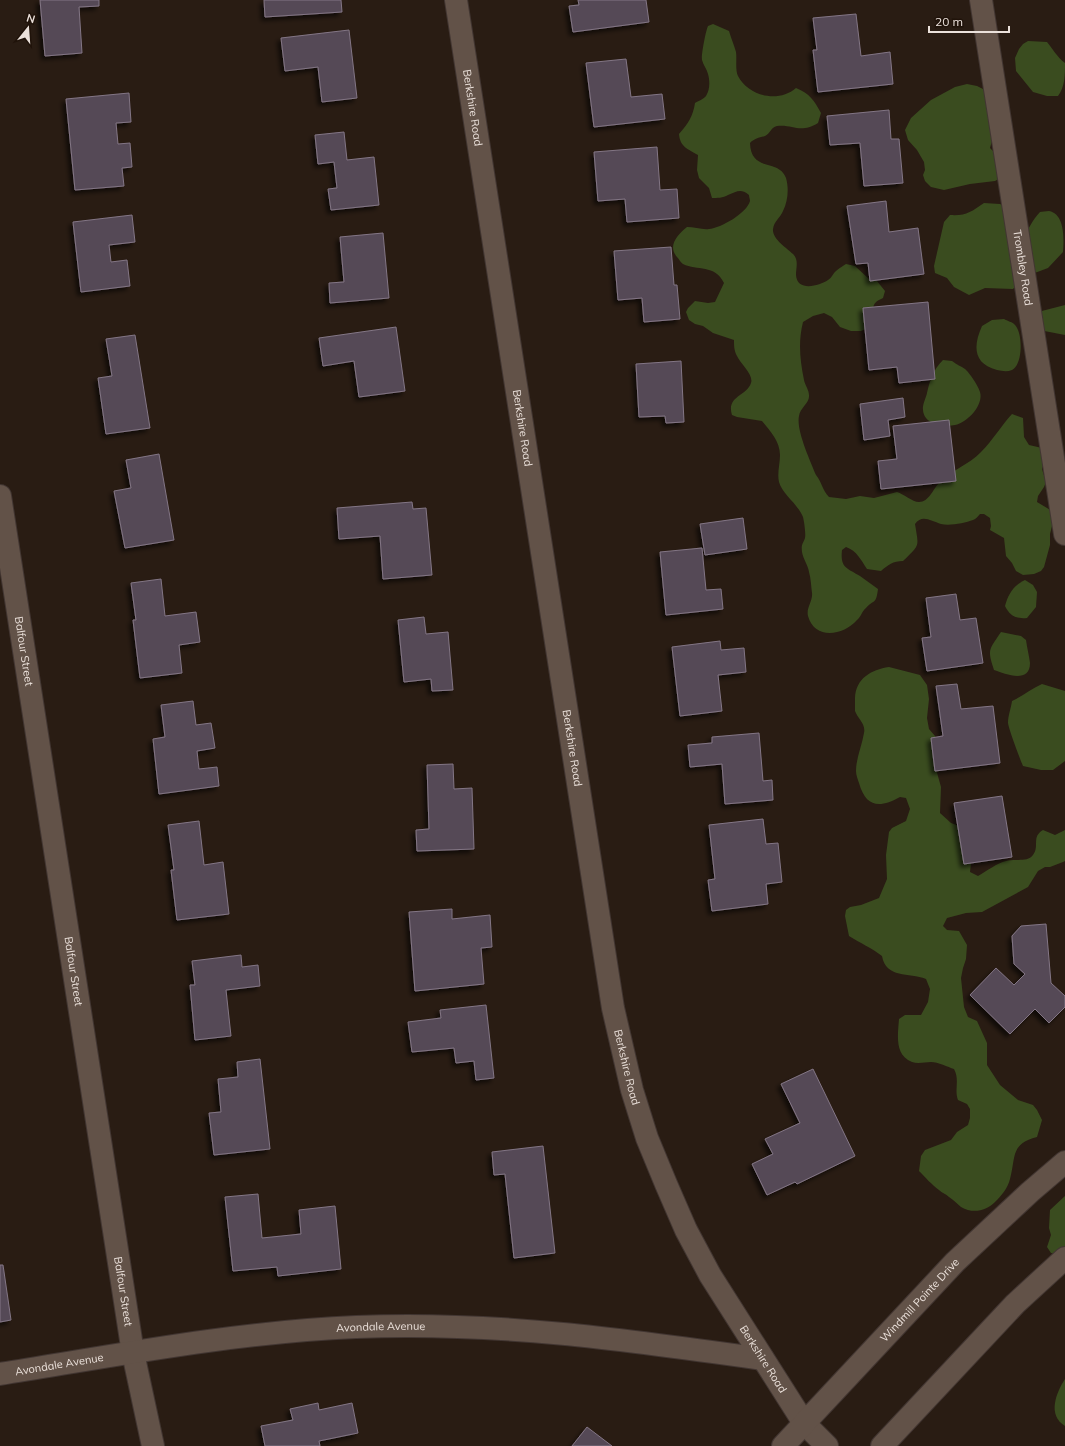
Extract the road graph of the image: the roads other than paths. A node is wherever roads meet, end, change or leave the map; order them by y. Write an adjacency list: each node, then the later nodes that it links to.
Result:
1 (456, 0): 8 (street, Berkshire Road)
2 (981, 0): 4 (street, Trombley Road)
3 (0, 496): 7 (street, Balfour Street)
4 (1065, 534)
5 (1065, 1162): 10 (street, Windmill Pointe Drive)
6 (1065, 1258): 14 (street)
7 (133, 1353): 8 (street, Avondale Avenue); 9 (street, Avondale Avenue); 11 (street, Balfour Street)
8 (763, 1359): 10 (street, Berkshire Road)
9 (0, 1374)
10 (804, 1423): 12 (street, Windmill Pointe Drive); 13 (street, Berkshire Road)
11 (153, 1446)
12 (783, 1446)
13 (827, 1446)
14 (882, 1446)

